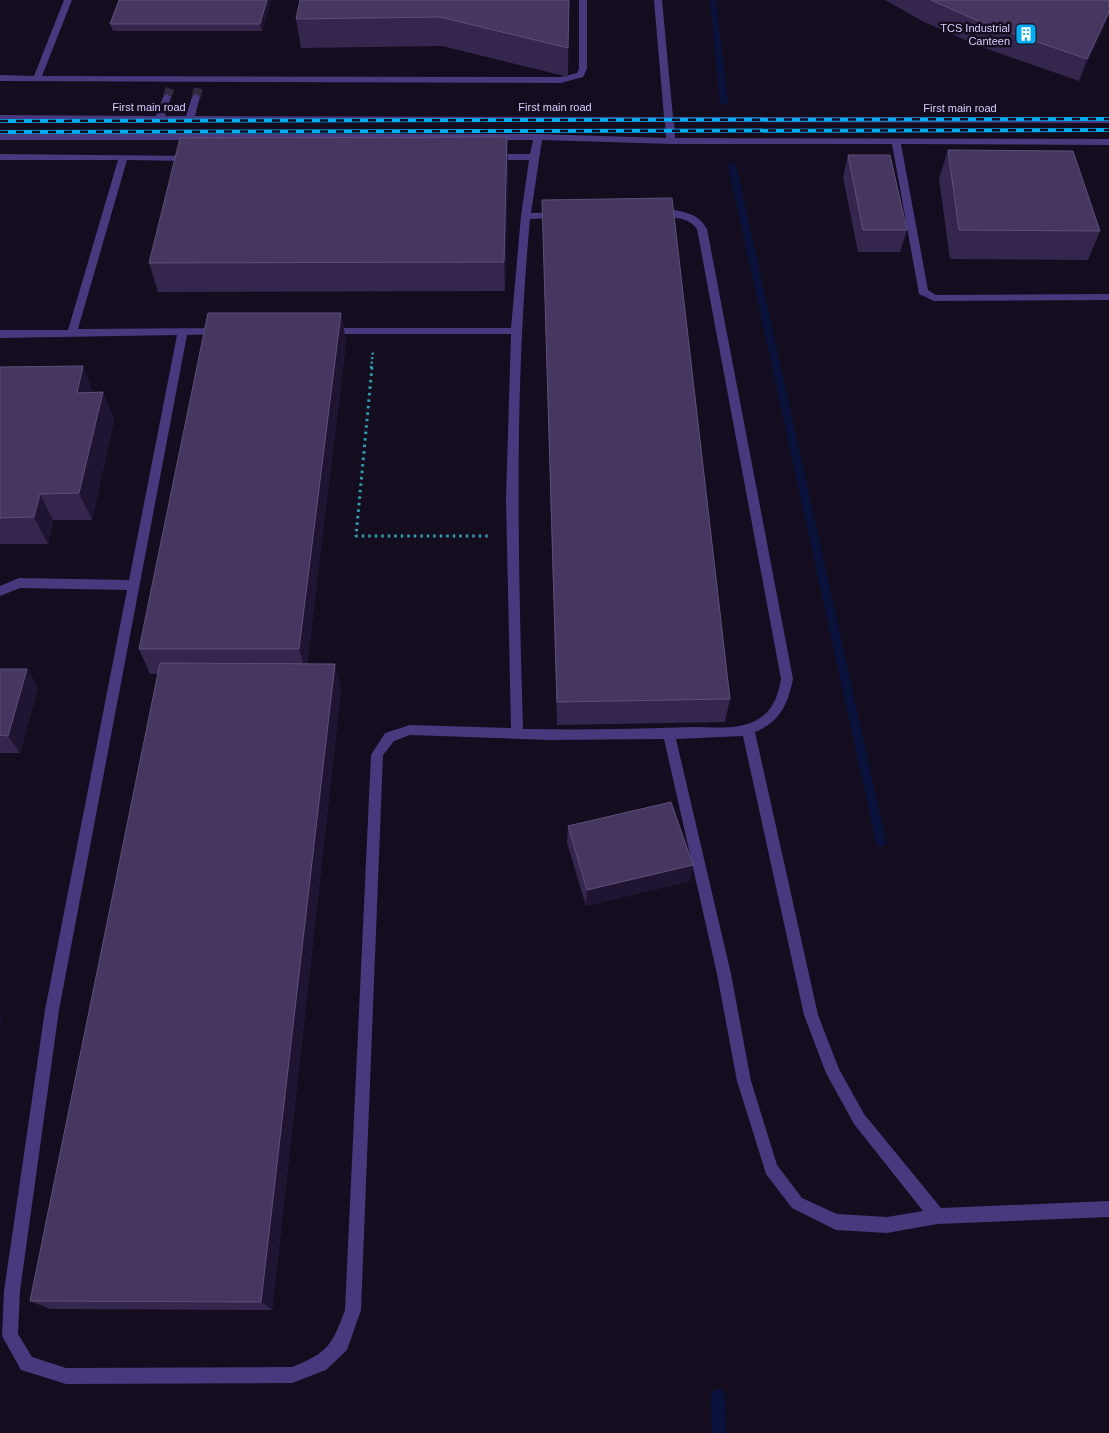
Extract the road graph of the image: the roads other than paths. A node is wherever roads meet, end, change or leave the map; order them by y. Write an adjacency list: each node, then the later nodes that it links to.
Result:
1 (68, 0): 5 (street)
2 (583, 0): 5 (street)
3 (658, 0): 11 (street)
4 (0, 78): 5 (street)
5 (37, 78)
6 (196, 96): 10 (street)
7 (167, 97): 9 (street)
8 (0, 118): 9 (street, First main road)
9 (160, 118): 10 (street, First main road)
10 (190, 118): 11 (street, First main road)
11 (670, 118): 12 (street, First main road); 15 (street)
12 (1109, 120)
13 (0, 136): 14 (street)
14 (538, 137): 15 (street); 20 (street)
15 (671, 141): 16 (street)
16 (896, 141): 17 (street); 26 (street)
17 (1109, 142)
18 (0, 157): 21 (street)
19 (484, 157): 20 (street)
20 (533, 157): 25 (street)
21 (123, 158): 22 (street); 31 (street)
22 (201, 158)
23 (649, 214): 35 (street)
24 (573, 215): 25 (street)
25 (526, 216): 30 (street)
26 (1109, 297)
27 (183, 331): 28 (street); 31 (street); 33 (street)
28 (231, 331)
29 (317, 331): 30 (street)
30 (514, 331): 36 (street)
31 (72, 333): 32 (street)
32 (0, 334)
33 (134, 585): 34 (street); 36 (street)
34 (0, 591)
35 (748, 730): 37 (street); 39 (street)
36 (517, 734): 37 (street)
37 (670, 734): 39 (street)
38 (1109, 1208): 39 (street)
39 (936, 1216)

